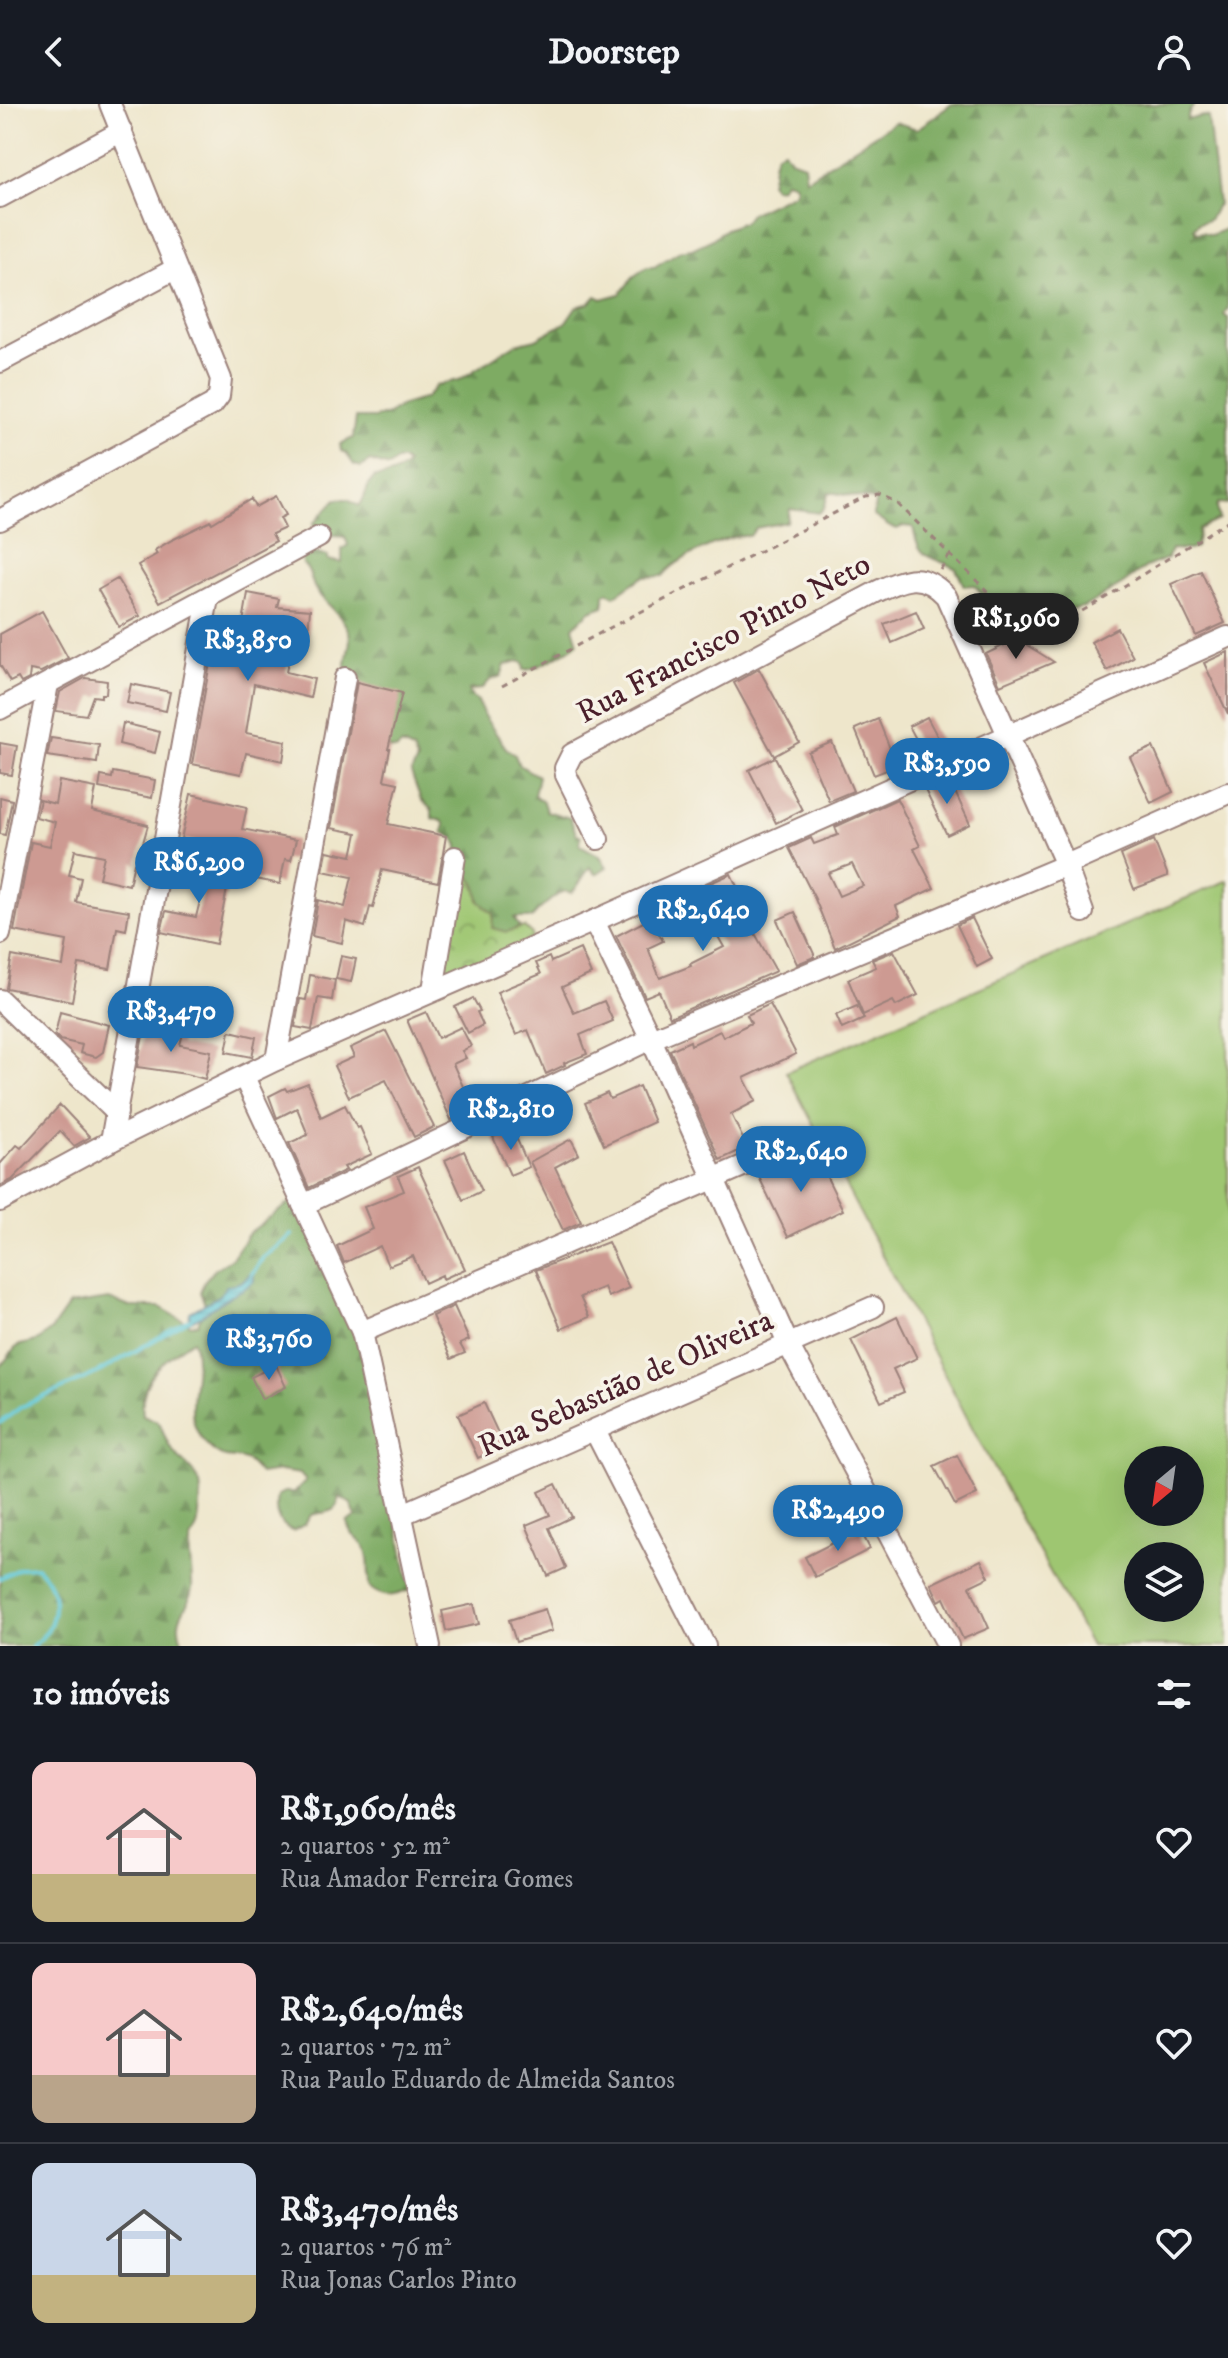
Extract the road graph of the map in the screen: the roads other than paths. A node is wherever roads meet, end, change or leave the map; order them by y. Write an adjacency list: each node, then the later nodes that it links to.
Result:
1 (110, 104): 2 (street)
2 (122, 131): 3 (street); 4 (street)
3 (0, 197)
4 (175, 269): 5 (street); 6 (street)
5 (0, 362)
6 (0, 520)
7 (319, 537): 8 (street)
8 (208, 598): 11 (street); 26 (street)
9 (1228, 637): 13 (street)
10 (345, 678): 24 (street)
11 (48, 684): 12 (street); 20 (street)
12 (0, 709)
13 (1007, 736): 15 (street, Rua Francisco Pinto Neto); 17 (street); 19 (street)
14 (1228, 793): 17 (street)
15 (598, 839)
16 (455, 857): 21 (street)
17 (1066, 865): 18 (street); 23 (street)
18 (1083, 912)
19 (594, 921): 21 (street); 23 (street)
20 (0, 934)
21 (433, 990): 24 (street)
22 (0, 1000): 26 (street)
23 (651, 1039): 29 (street); 31 (street)
24 (276, 1060): 25 (street)
25 (244, 1077): 27 (street); 31 (street)
26 (117, 1113): 27 (street)
27 (111, 1141): 30 (street)
28 (784, 1148): 29 (street)
29 (714, 1180): 33 (street); 34 (street)
30 (0, 1201)
31 (303, 1205): 33 (street)
32 (873, 1307): 34 (street, Rua Sebastião de Oliveira)
33 (362, 1332): 36 (street)
34 (789, 1346): 35 (street, Rua Sebastião de Oliveira); 39 (street)
35 (595, 1431): 36 (street, Rua Sebastião de Oliveira); 38 (street)
36 (403, 1514): 37 (street)
37 (430, 1646)
38 (705, 1646)
39 (948, 1646)

